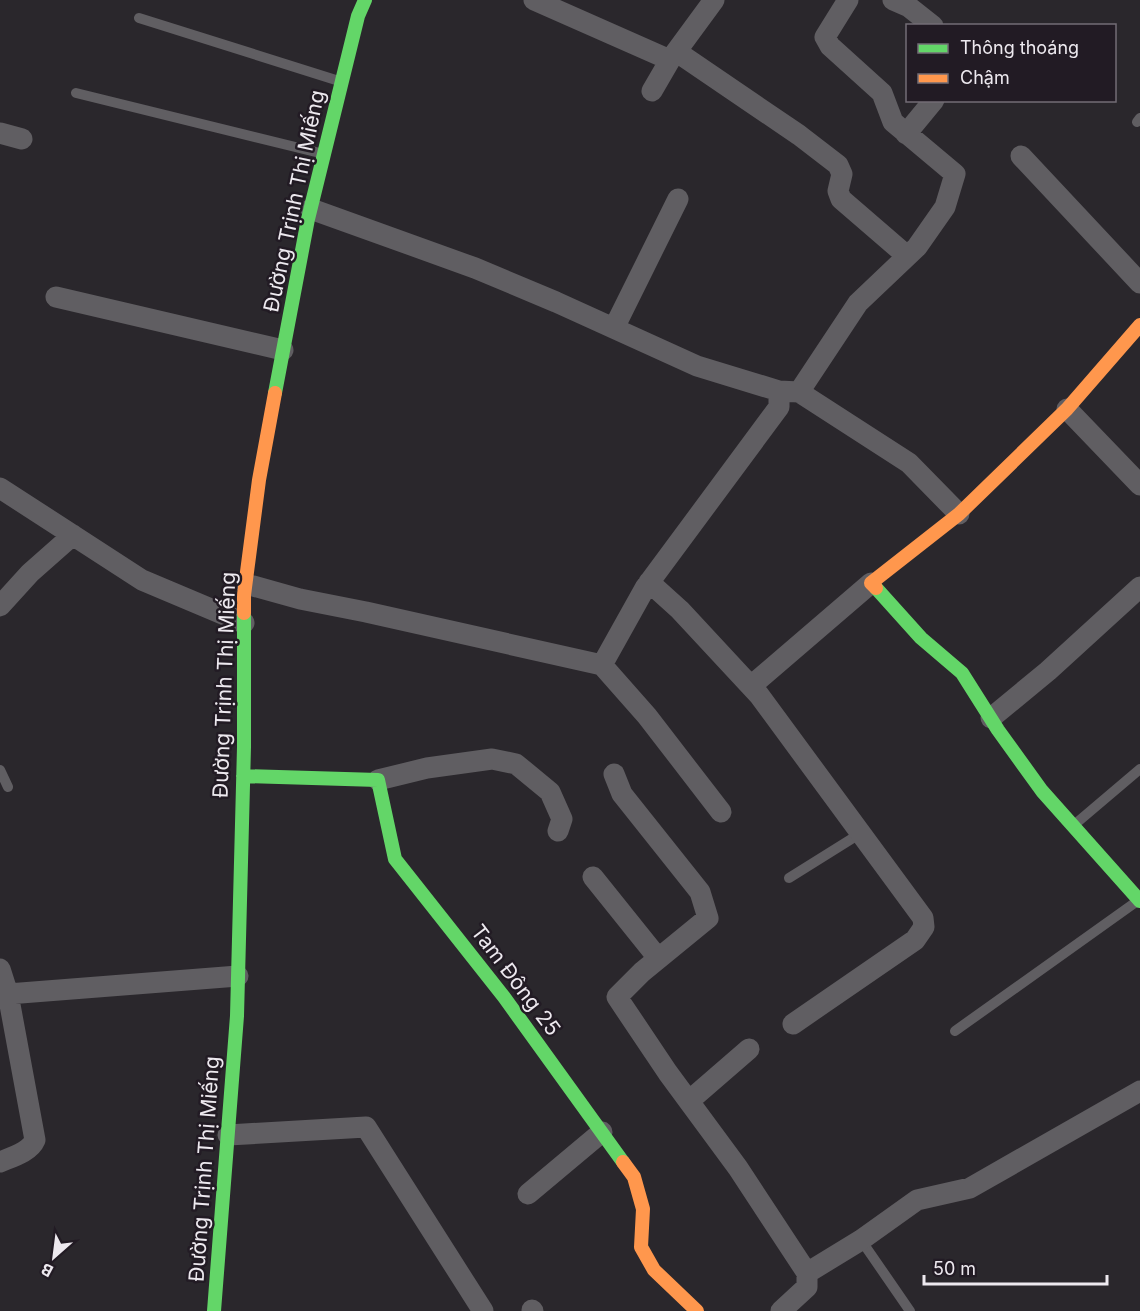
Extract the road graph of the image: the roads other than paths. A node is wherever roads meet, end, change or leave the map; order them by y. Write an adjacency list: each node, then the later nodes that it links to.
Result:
1 (365, 0): 9 (street, Đường Trịnh Thị Miếng)
2 (534, 0): 8 (street)
3 (714, 0): 8 (street)
4 (848, 0): 14 (street)
5 (893, 0): 7 (street)
6 (139, 18): 9 (lane)
7 (930, 24)
8 (673, 56): 10 (street); 20 (street)
9 (342, 82): 16 (street, Đường Trịnh Thị Miếng)
10 (652, 91)
11 (76, 93): 16 (lane)
12 (932, 102): 14 (street)
13 (0, 133): 15 (street)
14 (906, 134): 20 (street)
15 (22, 139)
16 (324, 154): 19 (street, Đường Trịnh Thị Miếng)
17 (1021, 156): 21 (street)
18 (678, 199): 24 (street)
19 (311, 209): 24 (street); 25 (street, Đường Trịnh Thị Miếng)
20 (907, 256): 26 (street)
21 (1140, 283)
22 (56, 297): 25 (street)
23 (1140, 325): 27 (street)
24 (614, 328): 26 (street)
25 (283, 350): 34 (street, Đường Trịnh Thị Miếng)
26 (789, 391): 30 (street); 32 (street)
27 (1067, 409): 28 (street); 30 (street)
28 (1140, 485)
29 (0, 488): 31 (street)
30 (959, 514): 33 (street)
31 (73, 535): 36 (street); 37 (street)
32 (649, 582): 38 (street); 39 (street)
33 (871, 583): 39 (street); 40 (street)
34 (246, 584): 37 (street, Đường Trịnh Thị Miếng); 38 (street)
35 (1140, 587): 40 (street)
36 (0, 606)
37 (244, 623): 44 (street, Đường Trịnh Thị Miếng)
38 (602, 665): 47 (street)
39 (751, 686): 50 (street)
40 (991, 718): 48 (street)
41 (1140, 769): 48 (lane)
42 (0, 770): 46 (lane)
43 (614, 774): 54 (street)
44 (243, 776): 45 (street); 56 (street, Đường Trịnh Thị Miếng)
45 (378, 780): 49 (street); 64 (street, Tam Đông 25)
46 (8, 787)
47 (721, 812)
48 (1074, 826): 53 (street)
49 (558, 831)
50 (861, 833): 52 (lane); 58 (street)
51 (593, 877): 54 (street)
52 (789, 878)
53 (1139, 900): 60 (lane)
54 (658, 958): 63 (street)
55 (0, 969): 57 (street)
56 (238, 976): 57 (street); 65 (street, Đường Trịnh Thị Miếng)
57 (8, 994): 59 (street)
58 (794, 1024)
59 (7, 1031): 66 (street)
60 (955, 1031)
61 (748, 1049): 63 (street)
62 (1140, 1091): 68 (street)
63 (689, 1101): 69 (street)
64 (602, 1132): 67 (street); 72 (street, Tam Đông 25)
65 (228, 1135): 70 (street, Đường Trịnh Thị Miếng); 71 (street)
66 (0, 1162)
67 (528, 1194)
68 (861, 1240): 69 (street); 74 (lane)
69 (807, 1273): 73 (street)
70 (214, 1311)
71 (483, 1311)
72 (697, 1311)
73 (781, 1311)
74 (910, 1311)

